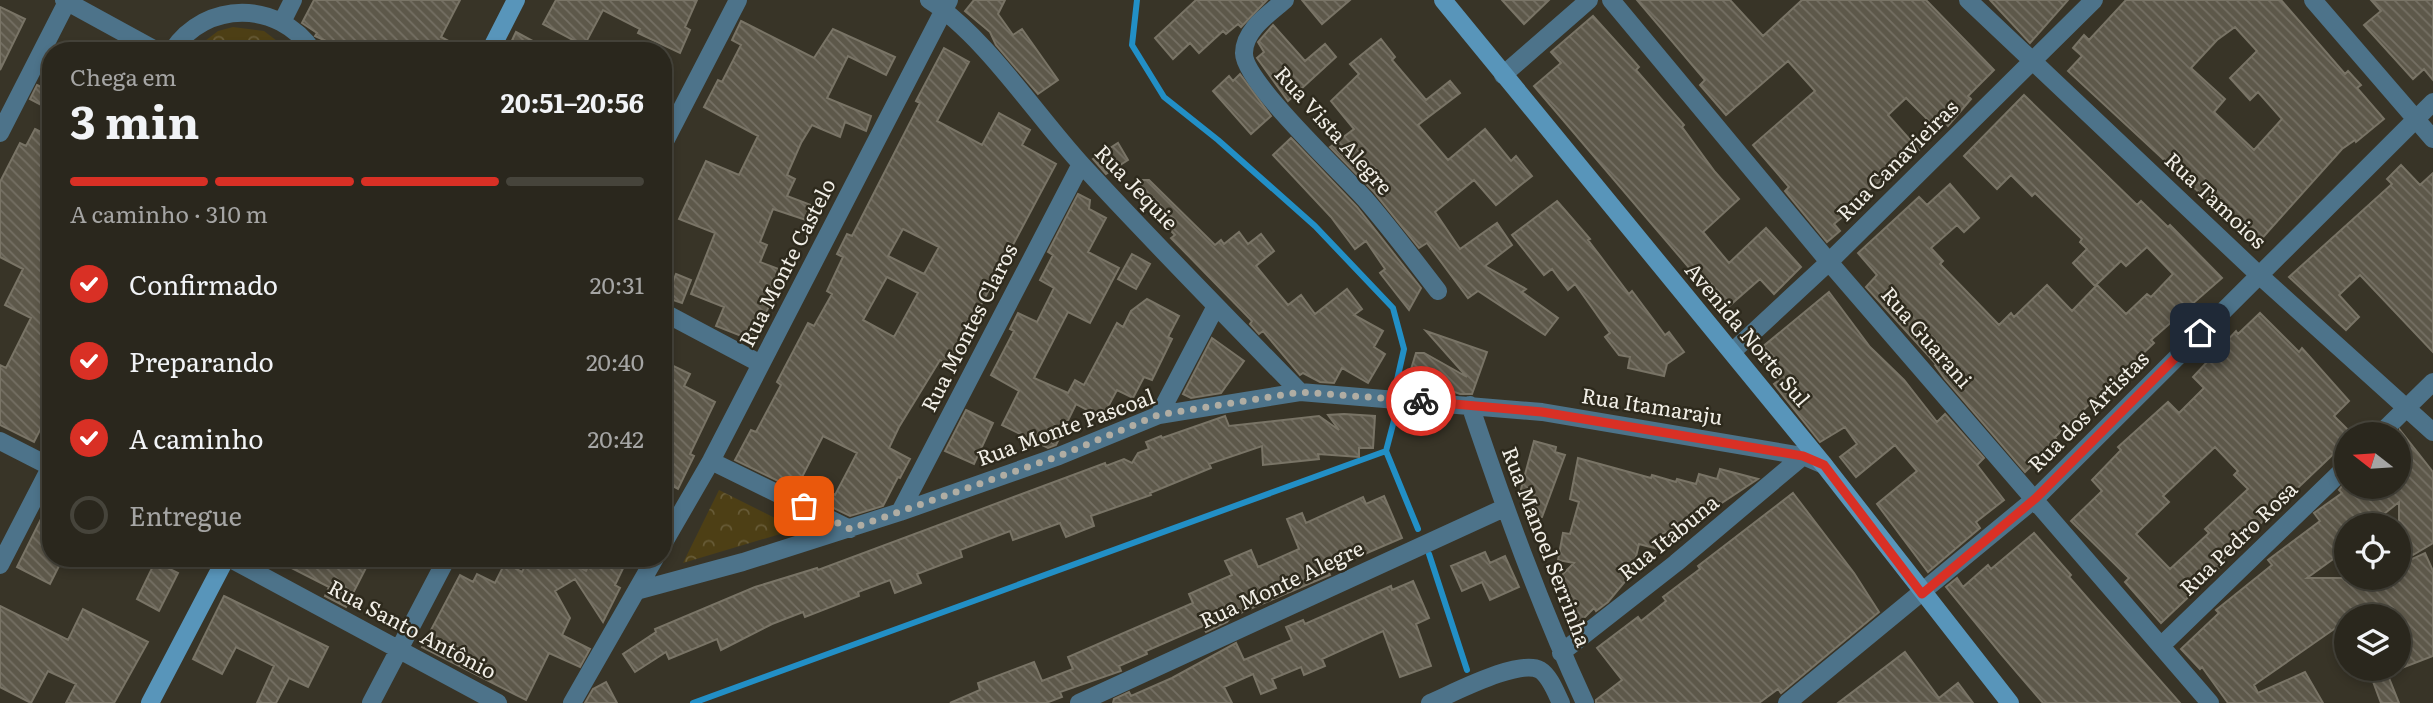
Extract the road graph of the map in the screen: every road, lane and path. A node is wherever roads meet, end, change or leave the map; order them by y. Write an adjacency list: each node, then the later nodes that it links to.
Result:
1 (293, 0): 13 (street)
2 (516, 0): 18 (street)
3 (738, 0): 24 (street)
4 (1285, 0): 30 (street, Rua Vista Alegre)
5 (1443, 0): 21 (street, Avenida Norte Sul)
6 (1589, 0): 21 (street)
7 (1611, 0): 28 (street, Rua Guarani)
8 (1968, 0): 20 (street, Rua Tamoios)
9 (2094, 0): 20 (street, Rua Canavieiras)
10 (2313, 0): 23 (street)
11 (66, 1): 14 (street); 15 (street)
12 (941, 3): 27 (street, Rua Jequie); 34 (street, Rua Monte Castelo)
13 (283, 20): 16 (street); 17 (street)
14 (46, 42)
15 (141, 42)
16 (177, 42)
17 (306, 42)
18 (495, 42)
19 (42, 49): 25 (street)
20 (2032, 60): 28 (street, Rua Canavieiras); 29 (street, Rua Tamoios)
21 (1503, 75): 33 (street, Avenida Norte Sul)
22 (2433, 102): 23 (street, Rua dos Artistas)
23 (2416, 119): 26 (street); 29 (street, Rua dos Artistas)
24 (672, 128)
25 (0, 133)
26 (2433, 139)
27 (1081, 164): 31 (street, Rua Jequie); 51 (street, Rua Montes Claros)
28 (1829, 262): 33 (street, Rua Canavieiras); 49 (street, Rua Guarani)
29 (2259, 275): 38 (street, Rua Tamoios); 49 (street, Rua dos Artistas)
30 (1438, 291)
31 (1216, 306): 36 (street, Rua Jequie); 39 (street)
32 (672, 317): 34 (street)
33 (1732, 352): 46 (street, Avenida Norte Sul)
34 (761, 364): 44 (street, Rua Monte Castelo)
35 (2433, 382): 38 (street)
36 (1300, 392): 37 (street, Rua Monte Pascoal); 39 (street, Rua Monte Pascoal)
37 (1470, 405): 43 (street, Rua Itamaraju); 50 (street, Rua Manoel Serrinha)
38 (2408, 408): 40 (street); 41 (street, Rua Tamoios)
39 (1158, 415): 51 (street, Rua Monte Pascoal)
40 (2393, 422)
41 (2433, 432)
42 (0, 441): 45 (street)
43 (1803, 456): 46 (street, Rua Itamaraju); 63 (street, Rua Itabuna)
44 (711, 461): 52 (street, Rua Monte Castelo); 53 (street)
45 (42, 462)
46 (1824, 465): 60 (street, Avenida Norte Sul)
47 (2334, 479): 61 (street, Rua Pedro Rosa)
48 (42, 483): 54 (street)
49 (2036, 498): 60 (street, Rua dos Artistas); 61 (street, Rua Guarani)
50 (1504, 508): 63 (street, Rua Manoel Serrinha); 64 (street, Rua Monte Alegre)
51 (900, 512): 53 (street, Rua Monte Pascoal)
52 (672, 528)
53 (850, 529): 59 (street, Rua Monte Pascoal)
54 (0, 565)
55 (222, 567): 65 (street)
56 (244, 567): 62 (street, Rua Santo Antônio)
57 (442, 567): 62 (street)
58 (650, 567): 59 (street)
59 (636, 591): 68 (street)
60 (1922, 594): 73 (street, Rua dos Artistas); 74 (street, Avenida Norte Sul)
61 (2163, 645): 75 (street, Rua Guarani)
62 (398, 648): 66 (street); 67 (street, Rua Santo Antônio)
63 (1562, 653): 72 (street, Rua Manoel Serrinha)
64 (1098, 699): 69 (street, Rua Monte Alegre)
65 (150, 703)
66 (370, 703)
67 (498, 703)
68 (572, 703)
69 (1079, 703)
70 (1430, 703): 71 (street)
71 (1561, 703)
72 (1585, 703)
73 (1787, 703)
74 (2010, 703)
75 (2210, 703)

